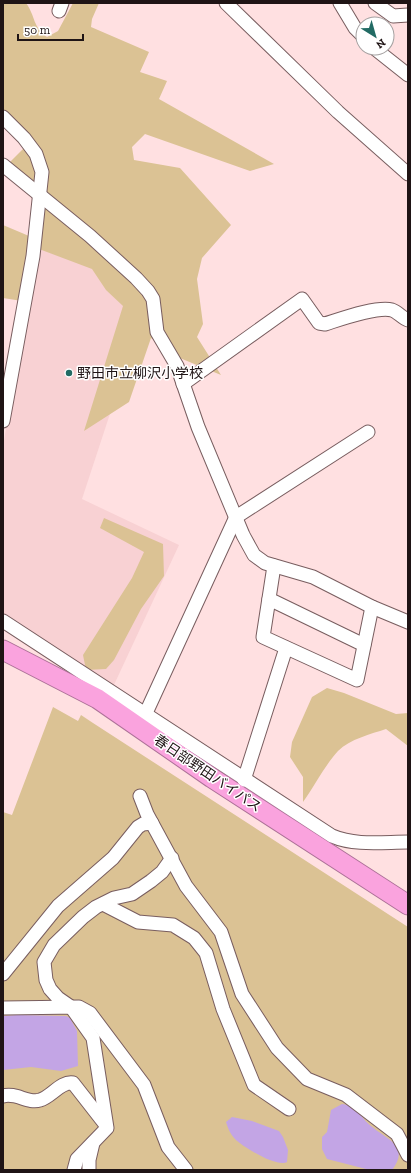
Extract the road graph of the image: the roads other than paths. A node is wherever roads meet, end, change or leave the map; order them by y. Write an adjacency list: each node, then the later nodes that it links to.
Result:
1 (226, 3): 10 (street)
2 (340, 3): 5 (street)
3 (375, 3): 4 (street)
4 (408, 15)
5 (355, 28)
6 (384, 56): 7 (street)
7 (408, 74)
8 (3, 117): 11 (street)
9 (3, 164): 11 (street)
10 (407, 172)
11 (40, 194): 13 (street); 14 (street)
12 (408, 320): 13 (street)
13 (183, 384): 16 (street)
14 (3, 421)
15 (368, 432): 16 (street)
16 (236, 517): 17 (street); 26 (street)
17 (274, 566): 18 (street); 19 (street)
18 (269, 599): 22 (street); 23 (street)
19 (372, 607): 21 (street); 22 (street)
20 (3, 621): 26 (street)
21 (408, 622)
22 (364, 645): 23 (street)
23 (286, 648): 27 (street)
24 (3, 650): 33 (highway, 春日部野田バイパス)
25 (3, 664): 34 (highway, 春日部野田バイパス)
26 (145, 715): 27 (street)
27 (244, 780): 30 (street)
28 (140, 796): 29 (street)
29 (152, 823): 31 (street); 35 (street)
30 (408, 842)
31 (172, 858): 32 (street); 42 (street)
32 (103, 904): 36 (street); 39 (street)
33 (408, 905)
34 (408, 918)
35 (3, 974)
36 (71, 1007): 37 (street); 40 (street); 45 (street)
37 (3, 1008)
38 (3, 1096): 40 (street)
39 (289, 1109)
40 (106, 1125): 41 (street)
41 (93, 1143): 43 (street); 44 (street)
42 (408, 1154)
43 (74, 1170)
44 (89, 1170)
45 (186, 1170)

